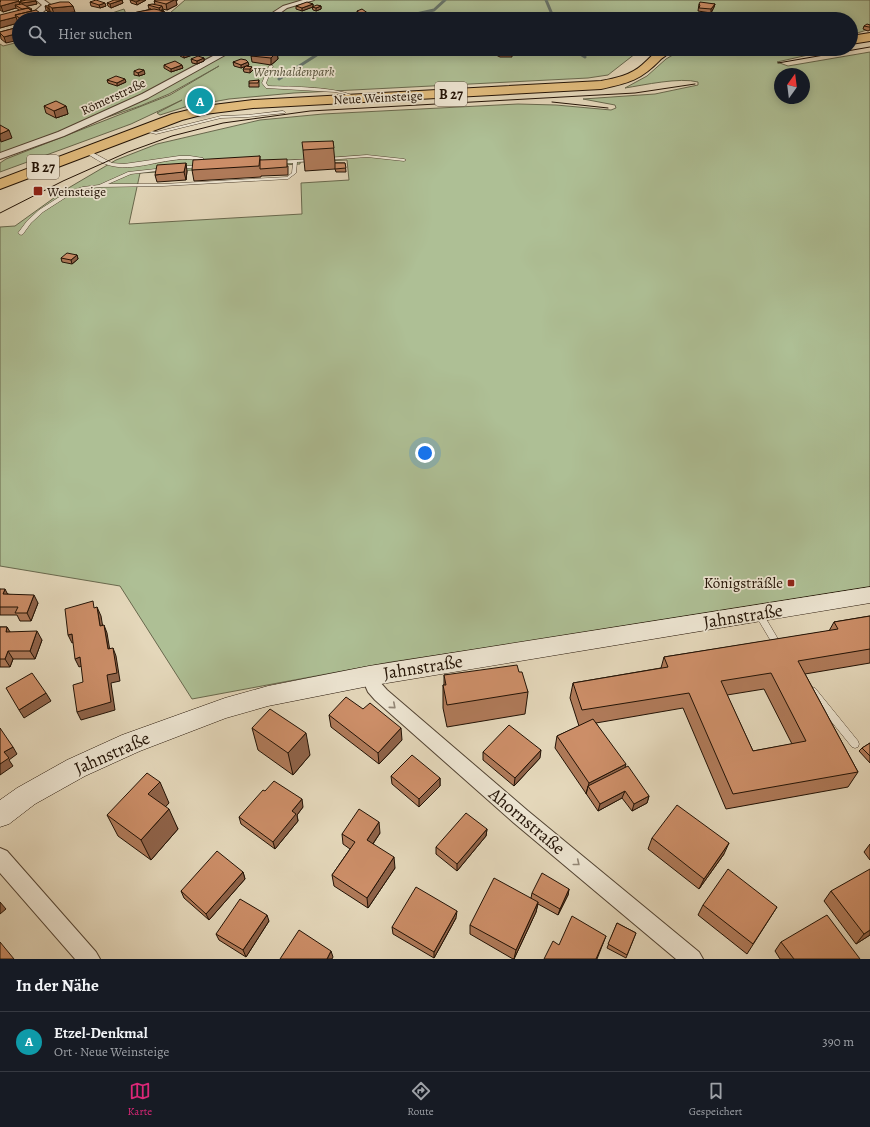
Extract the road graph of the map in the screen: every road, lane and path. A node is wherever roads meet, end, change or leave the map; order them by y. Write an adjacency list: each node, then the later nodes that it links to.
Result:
1 (39, 0): 3 (street)
2 (312, 0): 4 (street)
3 (40, 12)
4 (278, 12)
5 (870, 37): 6 (main road)
6 (858, 39)
7 (219, 56): 14 (street, Römerstraße)
8 (659, 56): 10 (main road, Neue Weinsteige / B 27)
9 (271, 66): 10 (lane)
10 (356, 98): 12 (main road, Neue Weinsteige / B 27)
11 (282, 112): 12 (lane)
12 (141, 130): 13 (main road, Neue Weinsteige / B 27)
13 (86, 151): 18 (lane); 20 (main road, Neue Weinsteige / B 27)
14 (0, 156)
15 (404, 160): 16 (lane)
16 (295, 161): 17 (lane); 21 (lane)
17 (272, 162)
18 (201, 166): 19 (lane); 21 (lane)
19 (209, 166)
20 (0, 184)
21 (100, 186): 22 (lane)
22 (21, 234)
23 (870, 595): 24 (main road, Jahnstraße)
24 (758, 614): 25 (lane); 26 (main road, Jahnstraße)
25 (782, 653)
26 (369, 676): 29 (main road, Jahnstraße); 32 (street, Ahornstraße, one-way to 32)
27 (804, 681): 28 (lane)
28 (855, 744)
29 (0, 815)
30 (0, 858): 31 (street)
31 (89, 959)
32 (692, 959)

